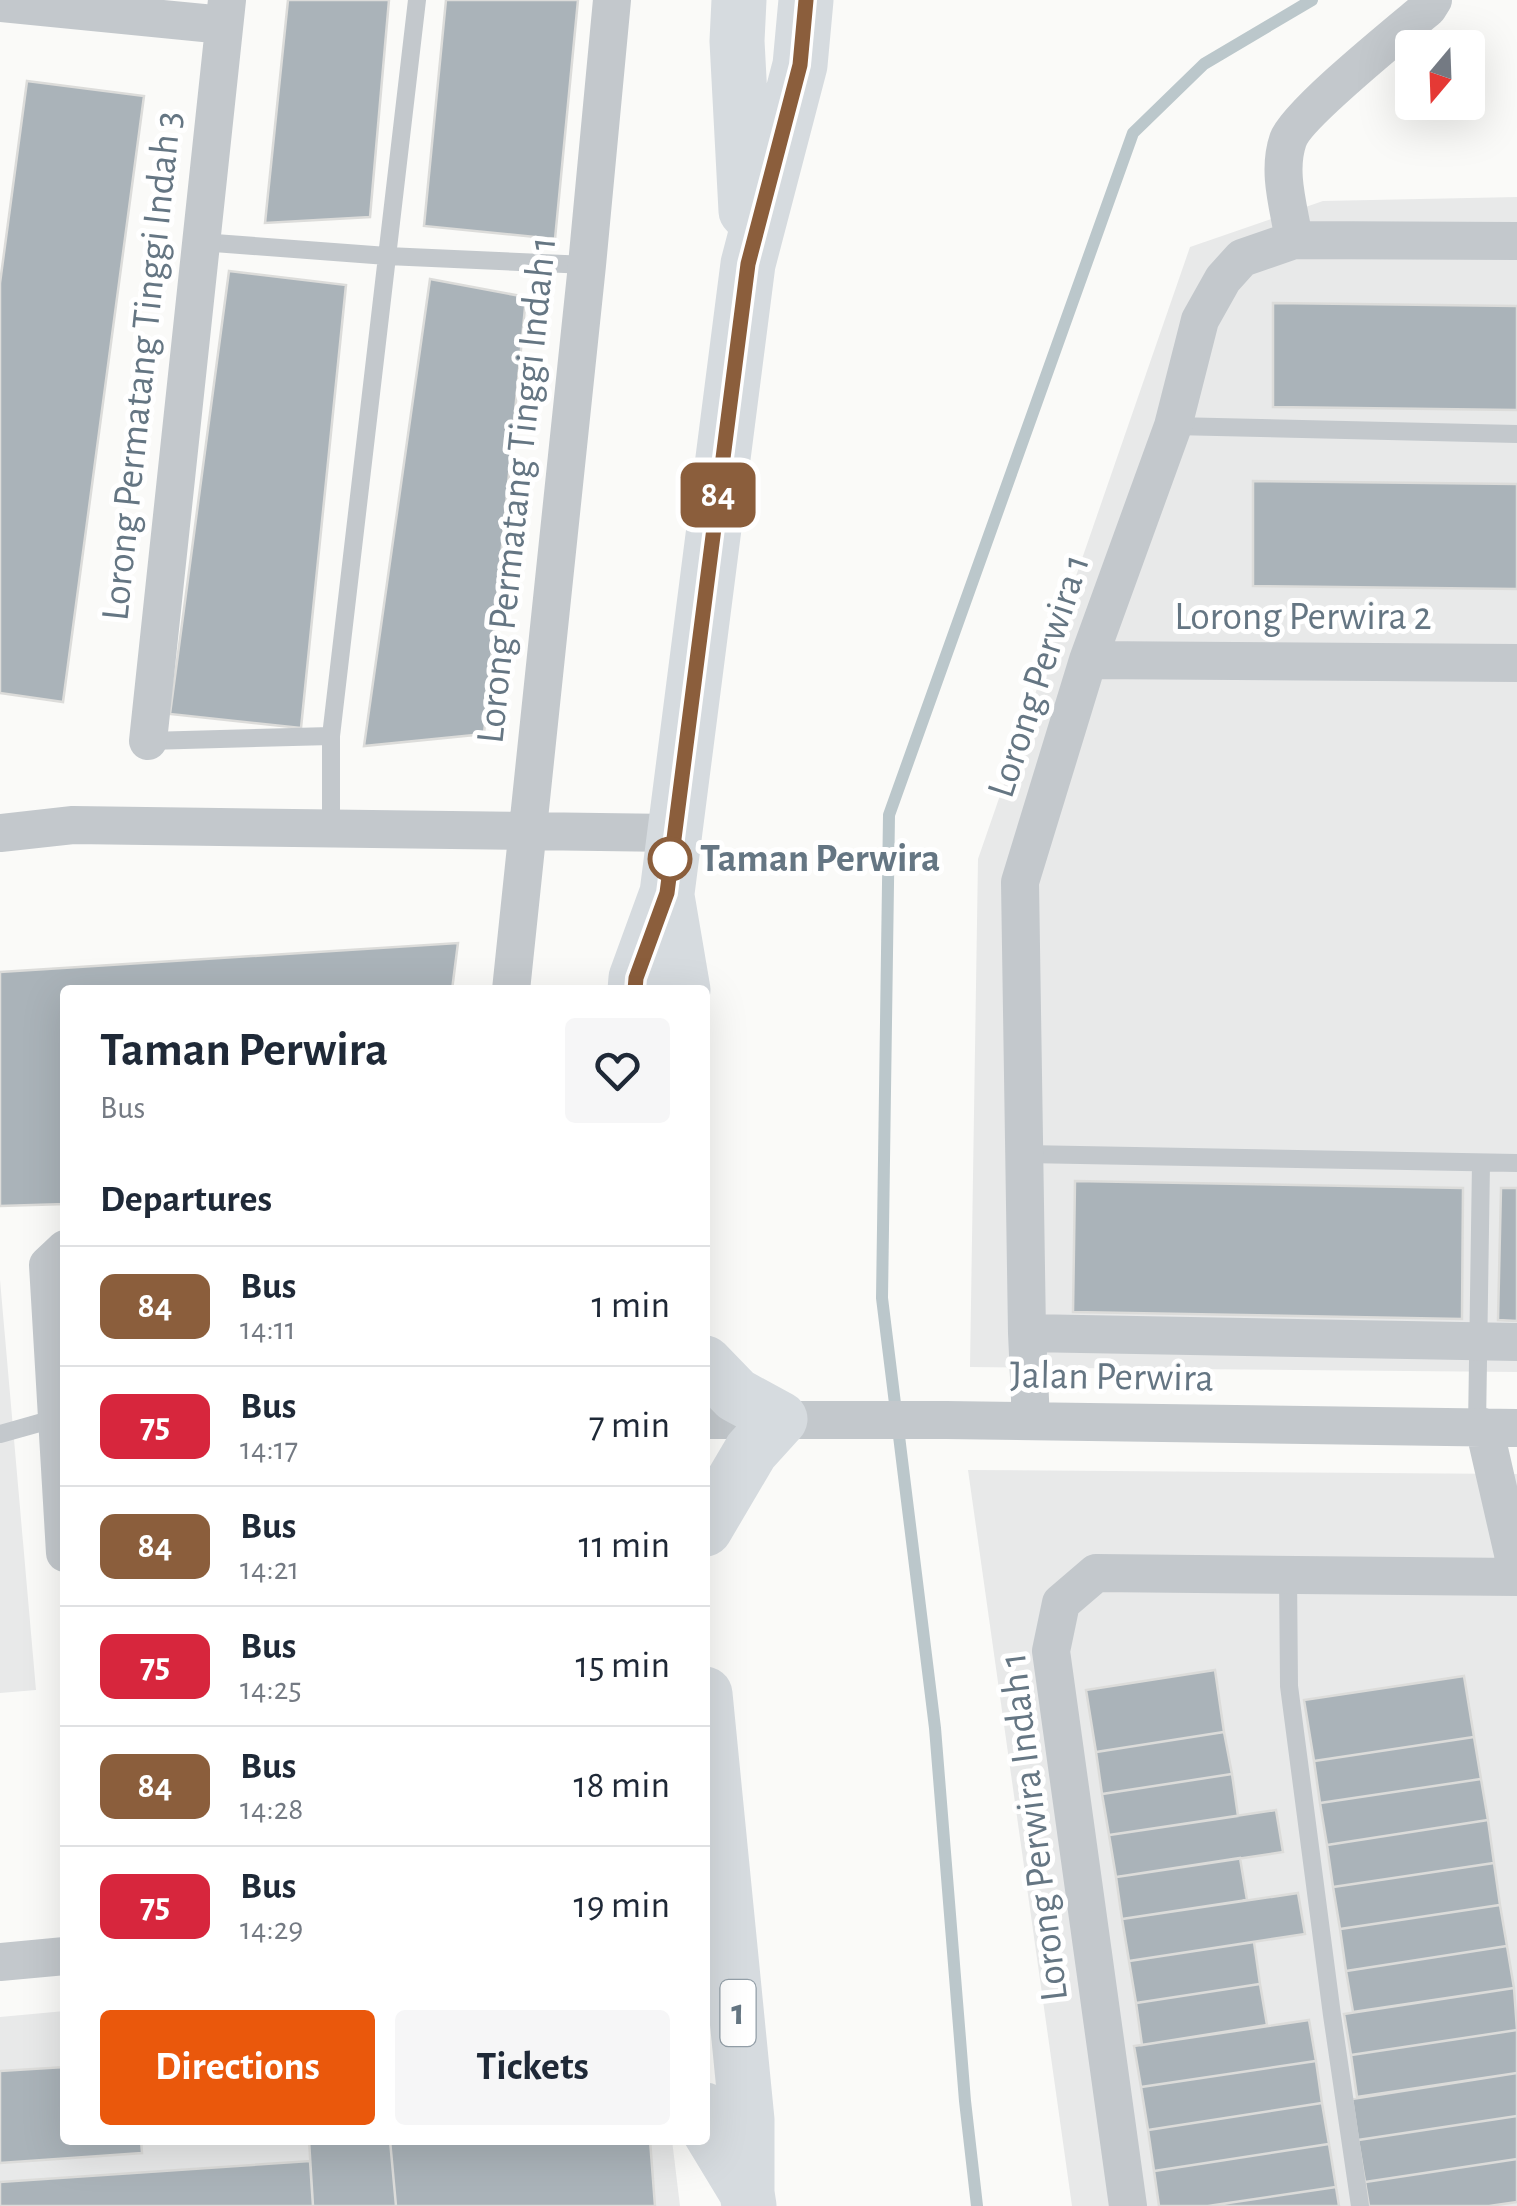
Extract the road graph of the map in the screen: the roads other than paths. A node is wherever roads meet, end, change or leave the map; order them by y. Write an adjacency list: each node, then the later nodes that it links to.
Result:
1 (416, 0): 12 (lane)
2 (612, 0): 14 (street, Lorong Permatang Tinggi Indah 1)
3 (739, 0): 13 (highway)
4 (806, 0): 13 (highway)
5 (1433, 0): 9 (street)
6 (0, 3): 7 (street); 8 (lane)
7 (225, 12): 11 (street, Lorong Permatang Tinggi Indah 3)
8 (0, 14)
9 (1294, 240): 10 (street, Lorong Perwira 1); 15 (street, Lorong Perwira 1)
10 (1517, 241)
11 (201, 242): 12 (lane); 20 (street, Lorong Permatang Tinggi Indah 3)
12 (387, 256): 14 (lane); 19 (lane)
13 (748, 264): 24 (highway)
14 (587, 265): 22 (street, Lorong Permatang Tinggi Indah 1)
15 (1173, 426): 16 (lane); 17 (street, Lorong Perwira 1)
16 (1517, 434)
17 (1088, 660): 18 (street, Lorong Perwira 2); 29 (street, Lorong Perwira 1)
18 (1517, 663)
19 (331, 736): 20 (lane); 21 (lane)
20 (148, 742)
21 (332, 828): 22 (street); 23 (street)
22 (526, 831): 24 (street); 26 (street, Lorong Permatang Tinggi Indah 1)
23 (0, 834)
24 (673, 834): 25 (highway)
25 (667, 893): 27 (highway); 28 (highway)
26 (511, 985)
27 (635, 985)
28 (682, 985)
29 (1025, 1154): 30 (lane); 33 (street, Lorong Perwira 1)
30 (1481, 1162): 31 (lane); 34 (lane)
31 (1517, 1164)
32 (60, 1254): 37 (street)
33 (1027, 1334): 34 (street); 40 (street, Lorong Perwira 1)
34 (1478, 1341): 35 (street); 41 (lane)
35 (1517, 1342)
36 (710, 1368): 38 (highway)
37 (57, 1418): 42 (lane); 43 (street)
38 (780, 1419): 39 (street, Jalan Perwira); 40 (street, Jalan Perwira); 44 (highway)
39 (710, 1420)
40 (1031, 1421): 41 (street, Jalan Perwira)
41 (1493, 1427): 46 (street)
42 (0, 1434)
43 (60, 1469)
44 (710, 1521)
45 (1288, 1574): 46 (street, Lorong Perwira Indah 1); 52 (street, Lorong Perwira Indah 1); 53 (lane)
46 (1517, 1574)
47 (710, 1744): 51 (highway, 1)
48 (60, 1956): 49 (street)
49 (0, 1962)
50 (710, 2131): 51 (highway, 1)
51 (748, 2199)
52 (1128, 2206)
53 (1360, 2206)

